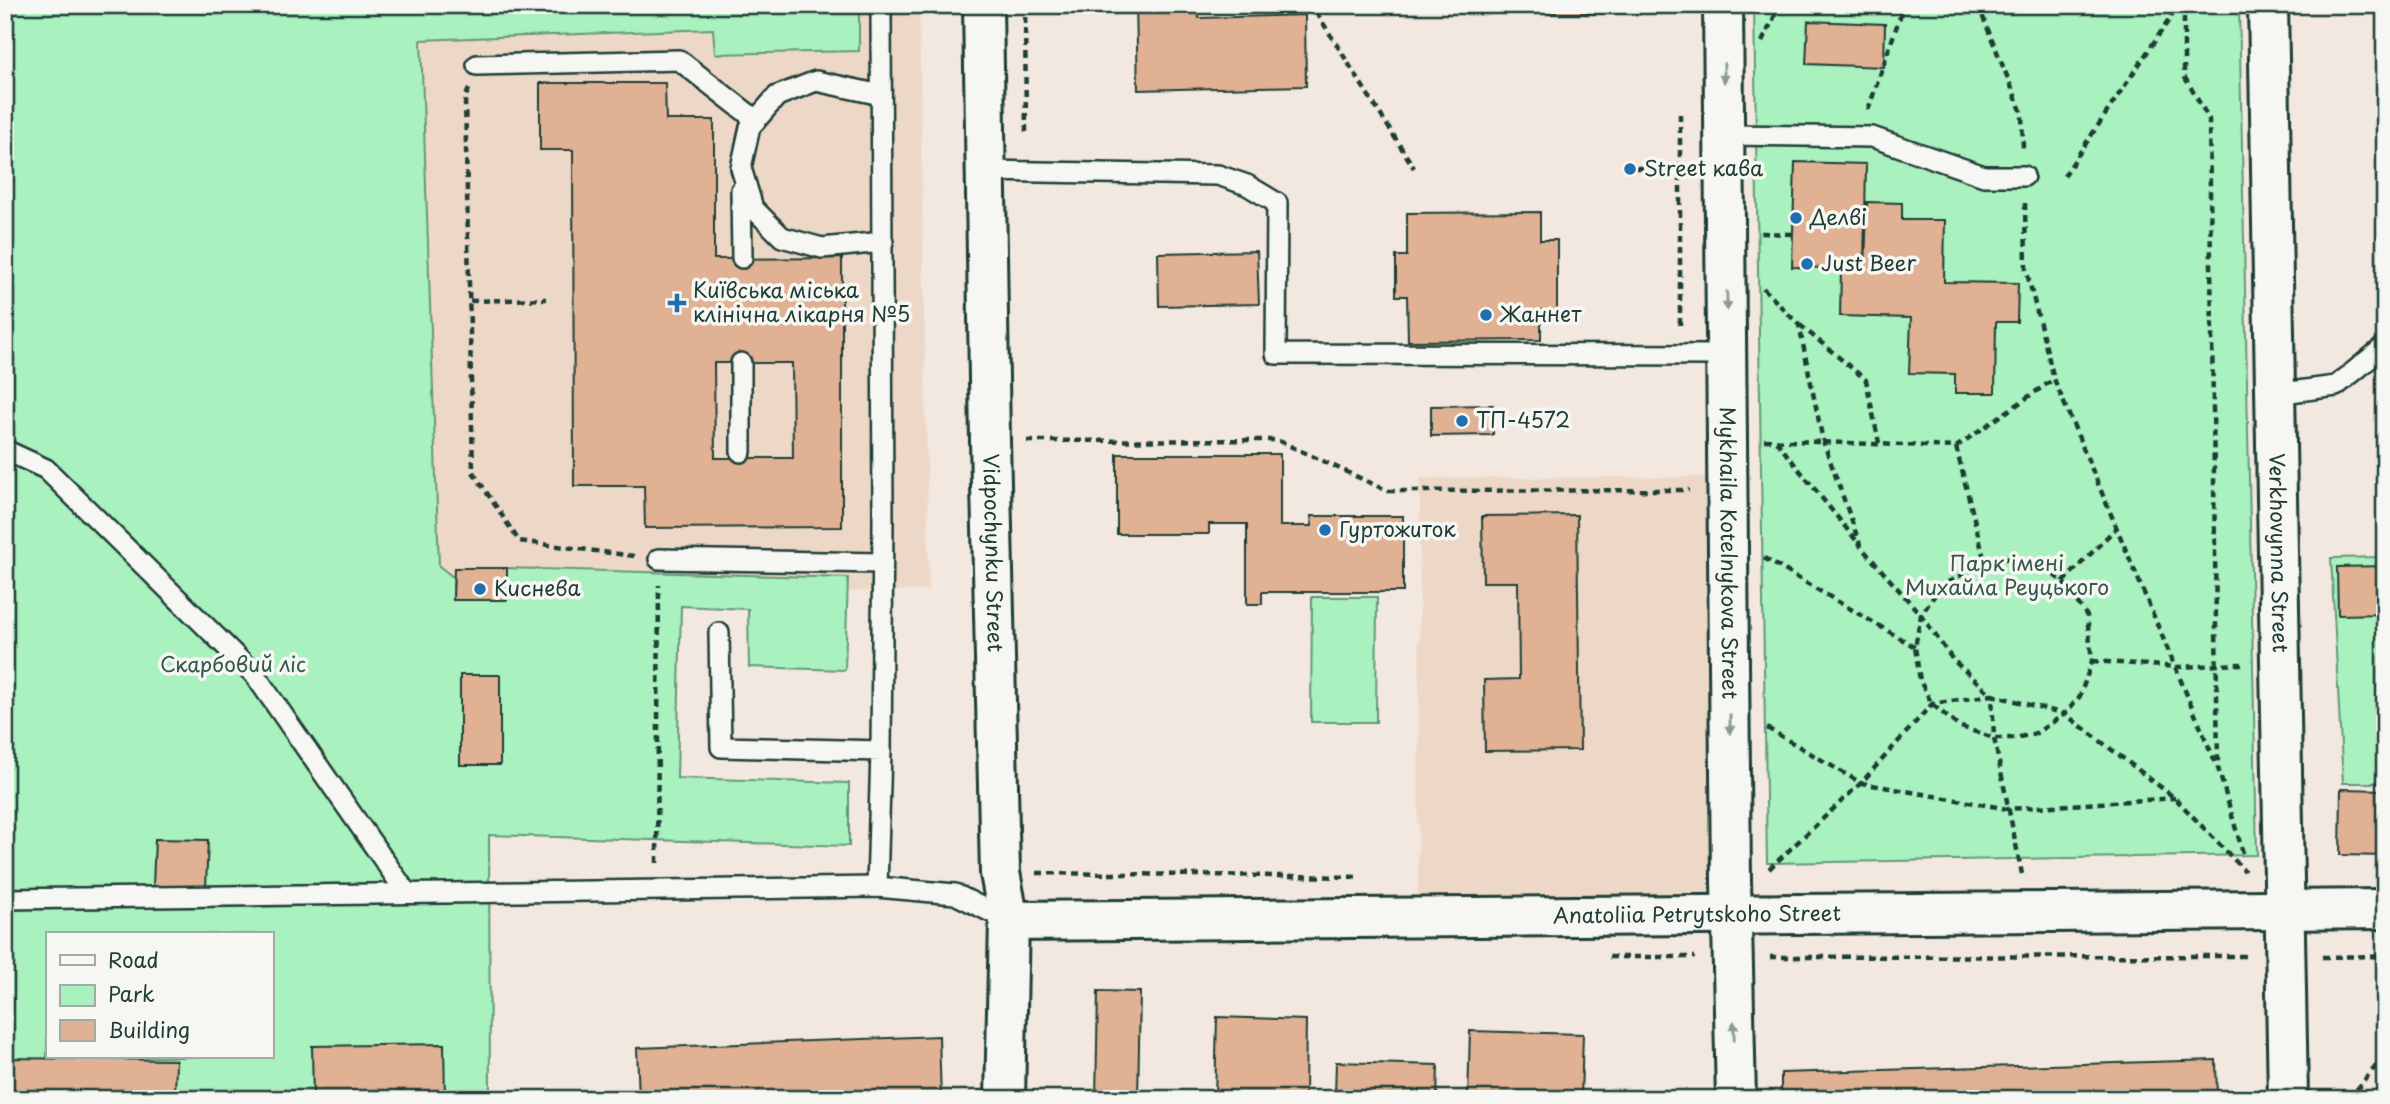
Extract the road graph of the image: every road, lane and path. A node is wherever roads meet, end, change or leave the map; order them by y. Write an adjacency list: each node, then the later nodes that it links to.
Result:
1 (881, 5): 11 (lane)
2 (983, 5): 20 (street, Vidpochynku Street)
3 (1025, 5): 21 (path)
4 (1307, 5): 17 (path)
5 (1723, 5): 14 (street, Mykhaila Kotelnykova Street, one-way to 14)
6 (1904, 5): 15 (path)
7 (1978, 5): 22 (path)
8 (2182, 5): 23 (path); 59 (path)
9 (2268, 5): 37 (street, Verkhovynna Street)
10 (477, 65): 13 (lane); 30 (path)
11 (881, 95): 13 (lane); 26 (lane)
12 (1680, 114): 19 (path)
13 (756, 120): 16 (lane)
14 (1725, 135): 15 (lane); 34 (street, Mykhaila Kotelnykova Street, one-way to 34)
15 (1860, 137): 22 (lane)
16 (741, 168): 26 (lane); 27 (lane)
17 (1414, 168)
18 (1636, 168): 19 (path)
19 (1680, 168): 33 (path)
20 (986, 171): 21 (lane); 39 (street, Vidpochynku Street)
21 (1026, 171): 33 (lane)
22 (2024, 176): 36 (path)
23 (2064, 176)
24 (1749, 232): 25 (path)
25 (1793, 234)
26 (883, 242): 52 (lane)
27 (742, 258)
28 (1760, 285): 31 (path)
29 (547, 299): 30 (path)
30 (470, 301): 50 (path)
31 (1799, 325): 41 (path); 42 (path)
32 (2385, 346): 37 (lane)
33 (1680, 355): 34 (lane)
34 (1727, 355): 46 (street, Mykhaila Kotelnykova Street)
35 (741, 363): 45 (lane)
36 (2054, 379): 43 (path); 47 (path)
37 (2275, 394): 78 (street, Verkhovynna Street)
38 (1753, 439): 40 (path)
39 (990, 441): 46 (path); 80 (street, Vidpochynku Street)
40 (1776, 441): 41 (path); 48 (path)
41 (1823, 441): 42 (path); 48 (path)
42 (1879, 443): 43 (path)
43 (1956, 447): 51 (path)
44 (5, 450): 75 (lane)
45 (741, 452)
46 (1729, 490): 49 (street, Mykhaila Kotelnykova Street)
47 (2117, 527): 53 (path); 60 (path)
48 (1861, 547): 54 (path)
49 (1730, 552): 56 (path); 79 (street, Mykhaila Kotelnykova Street, one-way to 79)
50 (659, 559): 52 (lane); 72 (path)
51 (1985, 562): 53 (path); 54 (path)
52 (882, 563): 66 (lane)
53 (2063, 582): 57 (path)
54 (1921, 615): 56 (path); 61 (path)
55 (719, 633): 66 (lane)
56 (1915, 647): 62 (path)
57 (2092, 662): 60 (path); 63 (path)
58 (2249, 664): 59 (path)
59 (2217, 665): 60 (path); 67 (path)
60 (2177, 667): 67 (path)
61 (1992, 695): 62 (path); 63 (path); 65 (path)
62 (1932, 704): 65 (path); 68 (path)
63 (2065, 714): 65 (path); 69 (path)
64 (1757, 722): 68 (path)
65 (1994, 738): 70 (path)
66 (881, 751): 74 (lane)
67 (2218, 768): 69 (path)
68 (1861, 783): 70 (path); 71 (path)
69 (2175, 798): 70 (path)
70 (2008, 810): 73 (path)
71 (1767, 872)
72 (657, 876)
73 (2023, 878)
74 (877, 887): 75 (lane); 80 (lane)
75 (406, 892): 76 (lane)
76 (5, 898)
77 (2385, 909): 78 (street, Anatoliia Petrytskoho Street)
78 (2285, 910): 79 (street, Anatoliia Petrytskoho Street); 88 (street, Verkhovynna Street)
79 (1732, 916): 80 (street, Anatoliia Petrytskoho Street); 83 (street, Mykhaila Kotelnykova Street)
80 (1009, 922): 86 (street, Vidpochynku Street)
81 (2252, 956): 83 (path)
82 (2385, 956): 84 (path)
83 (1733, 957): 87 (street, Mykhaila Kotelnykova Street, one-way to 83)
84 (2321, 957)
85 (2385, 1055): 89 (path)
86 (1005, 1099)
87 (1735, 1099)
88 (2288, 1099)
89 (2349, 1099)

